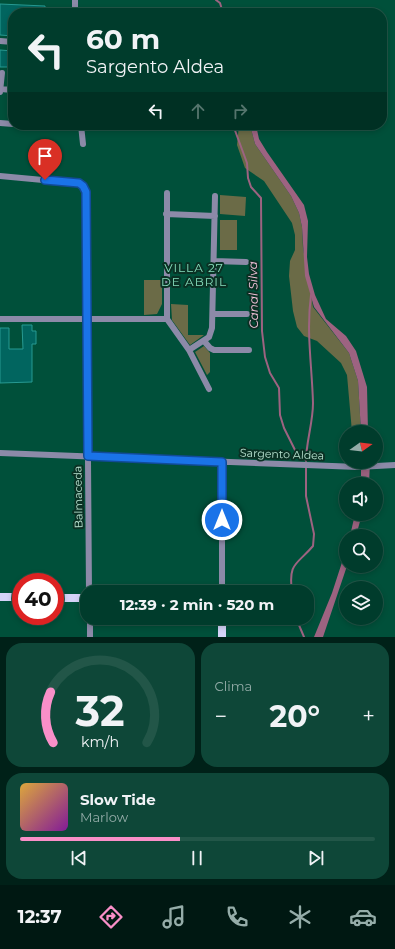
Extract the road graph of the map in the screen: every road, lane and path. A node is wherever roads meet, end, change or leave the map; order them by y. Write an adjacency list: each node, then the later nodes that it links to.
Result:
1 (2, 74): 2 (street)
2 (0, 89): 3 (street)
3 (0, 92)
4 (81, 130): 5 (street)
5 (83, 144)
6 (0, 176): 16 (street, Balmaceda)
7 (166, 193): 9 (street)
8 (215, 196): 10 (street)
9 (166, 214): 10 (street); 17 (street)
10 (215, 216): 11 (street)
11 (214, 261): 12 (street); 13 (street)
12 (246, 262)
13 (213, 314): 14 (street); 18 (street)
14 (247, 314)
15 (0, 319): 16 (street)
16 (87, 319): 17 (street); 23 (street, Balmaceda)
17 (167, 319): 19 (street)
18 (204, 341): 19 (street); 20 (street)
19 (189, 350): 21 (street)
20 (250, 350)
21 (209, 389)
22 (0, 453): 23 (street, Sargento Aldea)
23 (88, 456): 24 (street, Sargento Aldea); 26 (street, Balmaceda)
24 (222, 462): 25 (street, Sargento Aldea); 27 (street)
25 (395, 465)
26 (89, 585)
27 (222, 585)
28 (0, 597): 29 (main road)
29 (12, 597)
30 (64, 598): 31 (main road)
31 (80, 598)
32 (90, 625): 34 (street)
33 (222, 625): 35 (main road)
34 (90, 637)
35 (222, 637)

